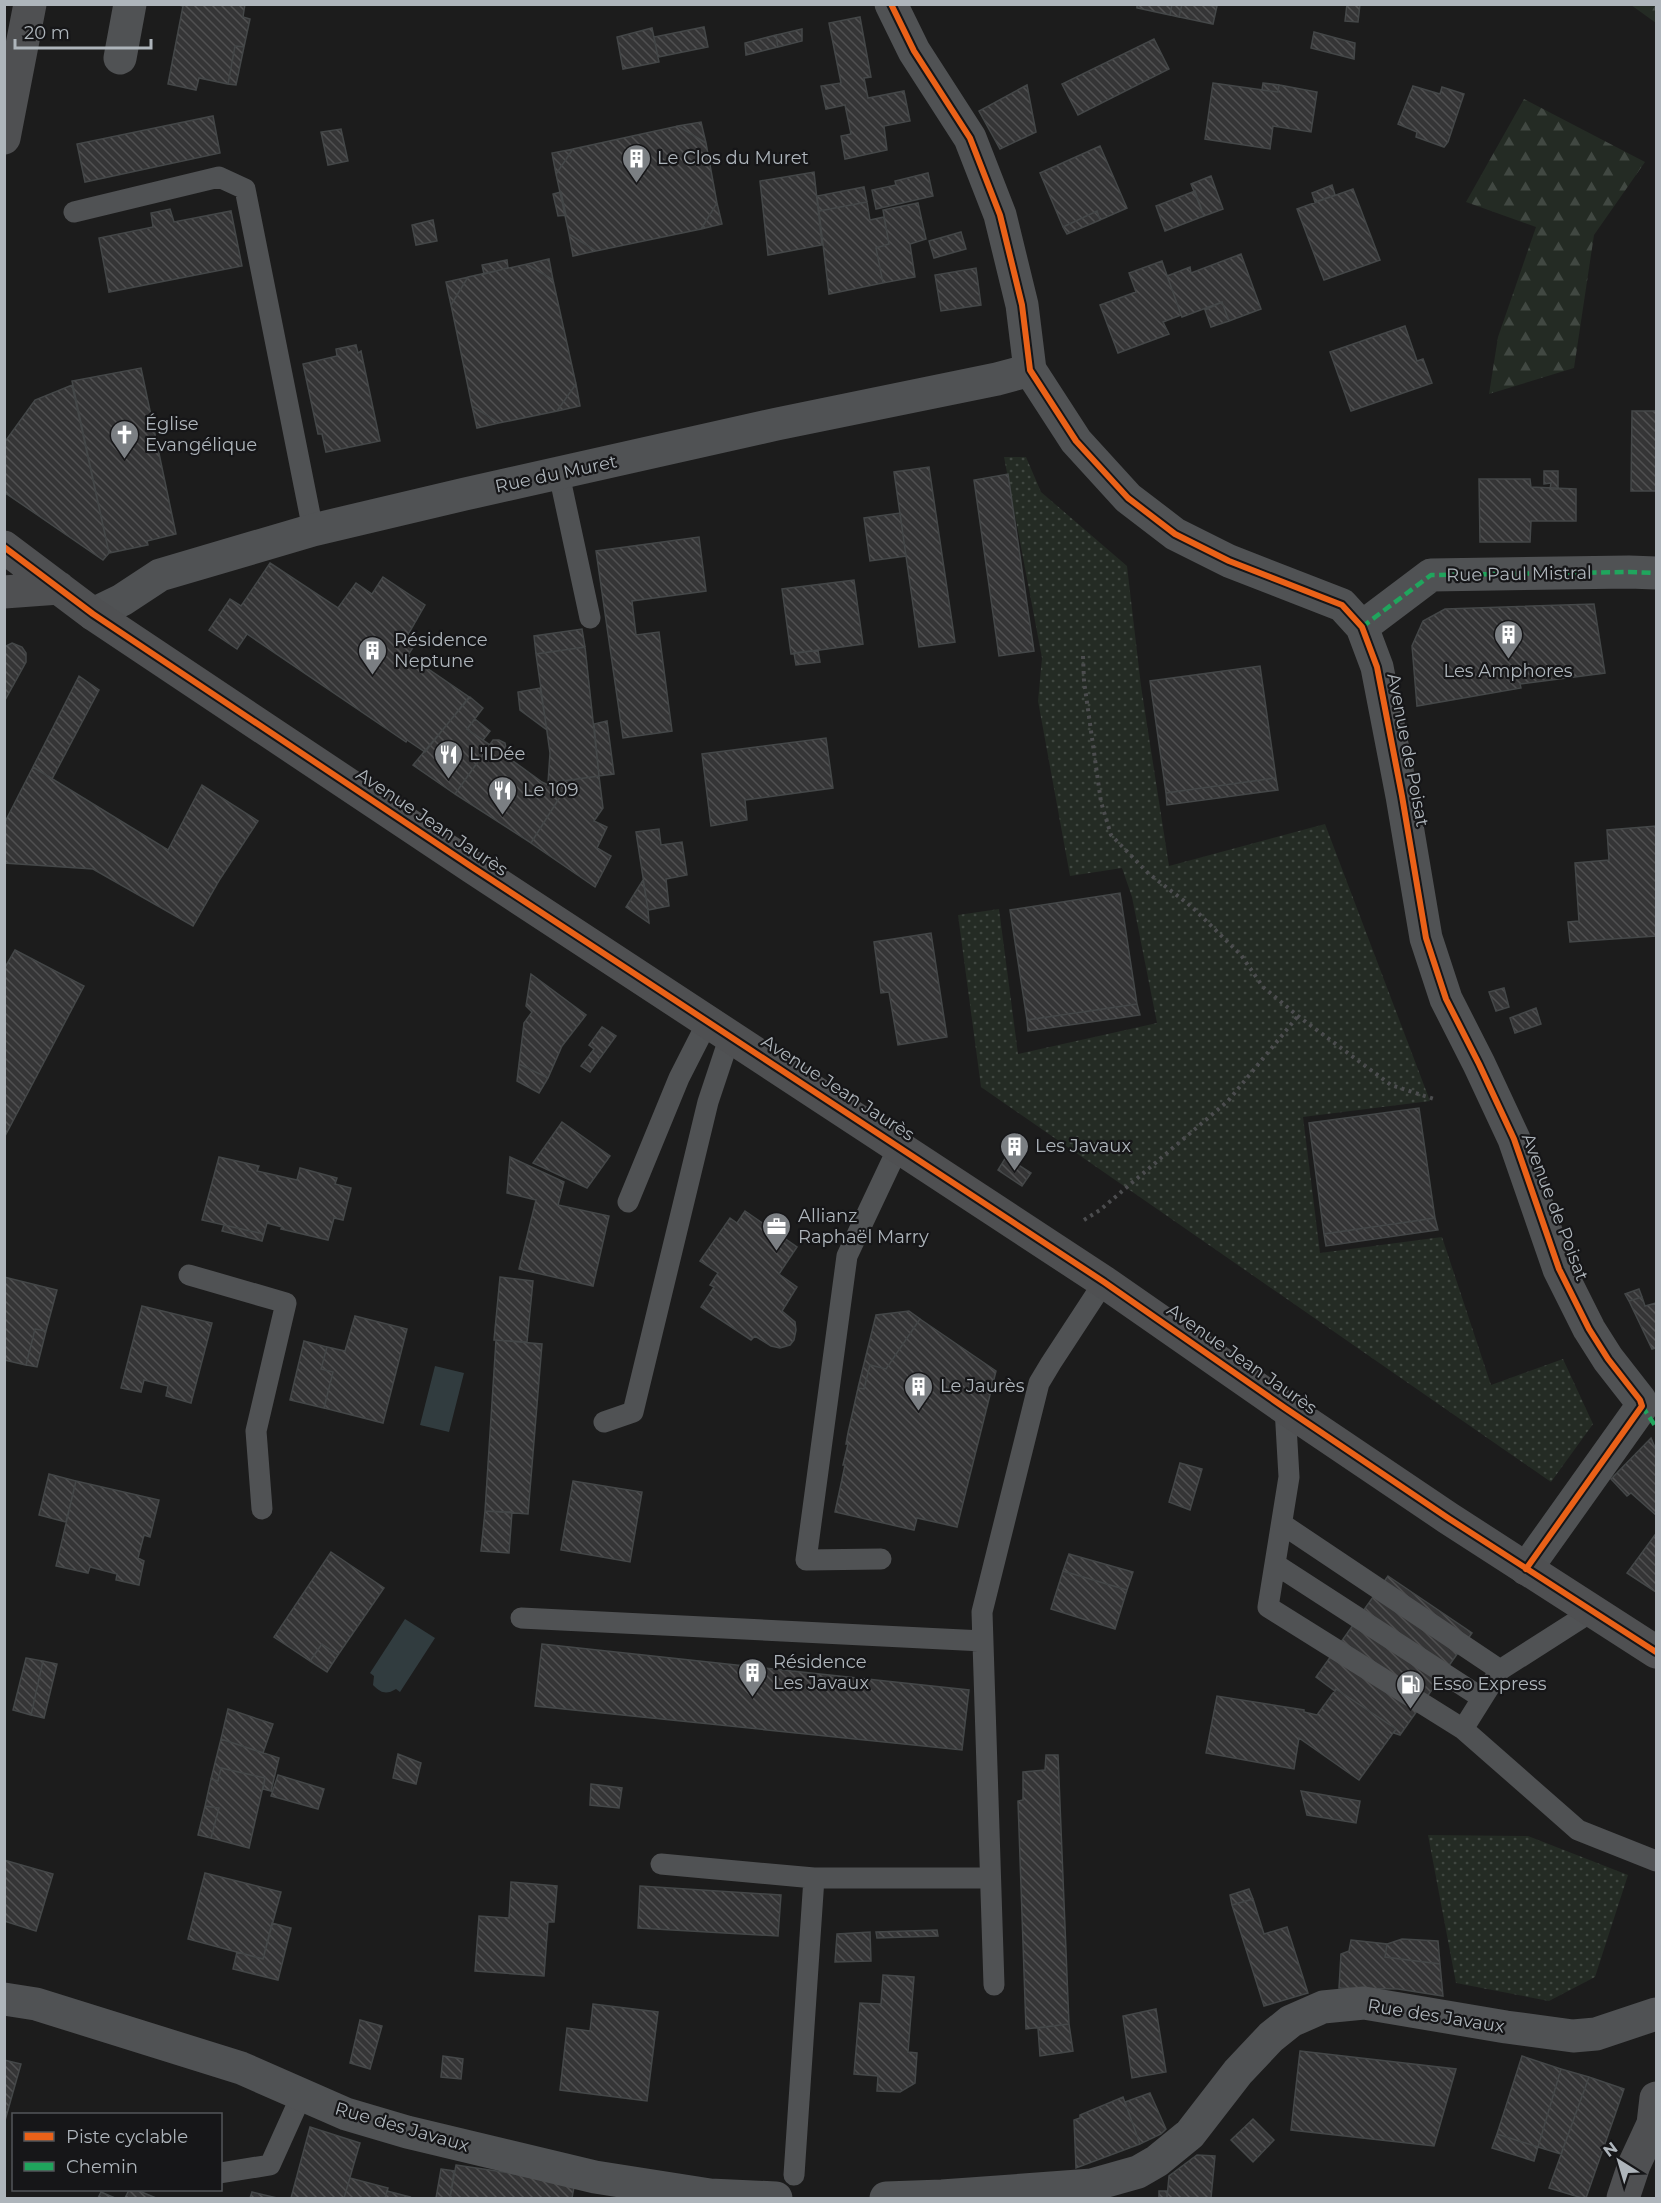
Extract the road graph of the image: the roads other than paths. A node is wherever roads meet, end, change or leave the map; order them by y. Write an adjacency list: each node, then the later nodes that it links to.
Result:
1 (30, 4): 5 (main road)
2 (130, 4): 4 (street)
3 (891, 4): 7 (street, Avenue de Poisat)
4 (120, 58)
5 (4, 138)
6 (74, 212): 9 (lane)
7 (1030, 370): 8 (street, Rue du Muret); 16 (street, Avenue de Poisat)
8 (559, 474): 9 (street, Rue du Muret); 15 (lane)
9 (313, 530): 14 (street, Rue du Muret)
10 (4, 547): 12 (main road, Avenue Jean Jaurès)
11 (1656, 573): 16 (street, Rue Paul Mistral)
12 (59, 588): 13 (main road); 14 (main road, Avenue Jean Jaurès)
13 (4, 592)
14 (93, 614): 17 (main road, Avenue Jean Jaurès)
15 (590, 618)
16 (1362, 627): 28 (street, Avenue de Poisat)
17 (719, 1029): 18 (main road, Avenue Jean Jaurès); 19 (lane); 23 (lane)
18 (899, 1146): 21 (main road, Avenue Jean Jaurès); 26 (lane)
19 (628, 1202)
20 (189, 1275): 24 (lane)
21 (1104, 1282): 22 (main road, Avenue Jean Jaurès); 31 (lane)
22 (1285, 1408): 25 (lane); 28 (main road, Avenue Jean Jaurès)
23 (604, 1422)
24 (262, 1509)
25 (1282, 1524): 27 (lane); 33 (lane)
26 (881, 1559)
27 (1275, 1564): 34 (lane); 35 (lane)
28 (1526, 1569): 29 (main road, Avenue Jean Jaurès)
29 (1594, 1611): 32 (main road, Avenue Jean Jaurès); 33 (lane)
30 (521, 1618): 31 (lane)
31 (983, 1641): 39 (lane)
32 (1656, 1652)
33 (1500, 1670): 34 (lane)
34 (1482, 1698): 35 (lane)
35 (1463, 1729): 36 (lane)
36 (1656, 1862)
37 (661, 1864): 38 (lane)
38 (814, 1878): 39 (lane); 46 (lane)
39 (990, 1878): 40 (lane)
40 (994, 1986)
41 (4, 1999): 43 (street, Rue des Javaux)
42 (1656, 2014): 47 (street, Rue des Javaux)
43 (302, 2094): 45 (lane); 46 (street, Rue des Javaux)
44 (1655, 2115): 48 (main road)
45 (222, 2173)
46 (785, 2187)
47 (886, 2199)
48 (1623, 2199)

